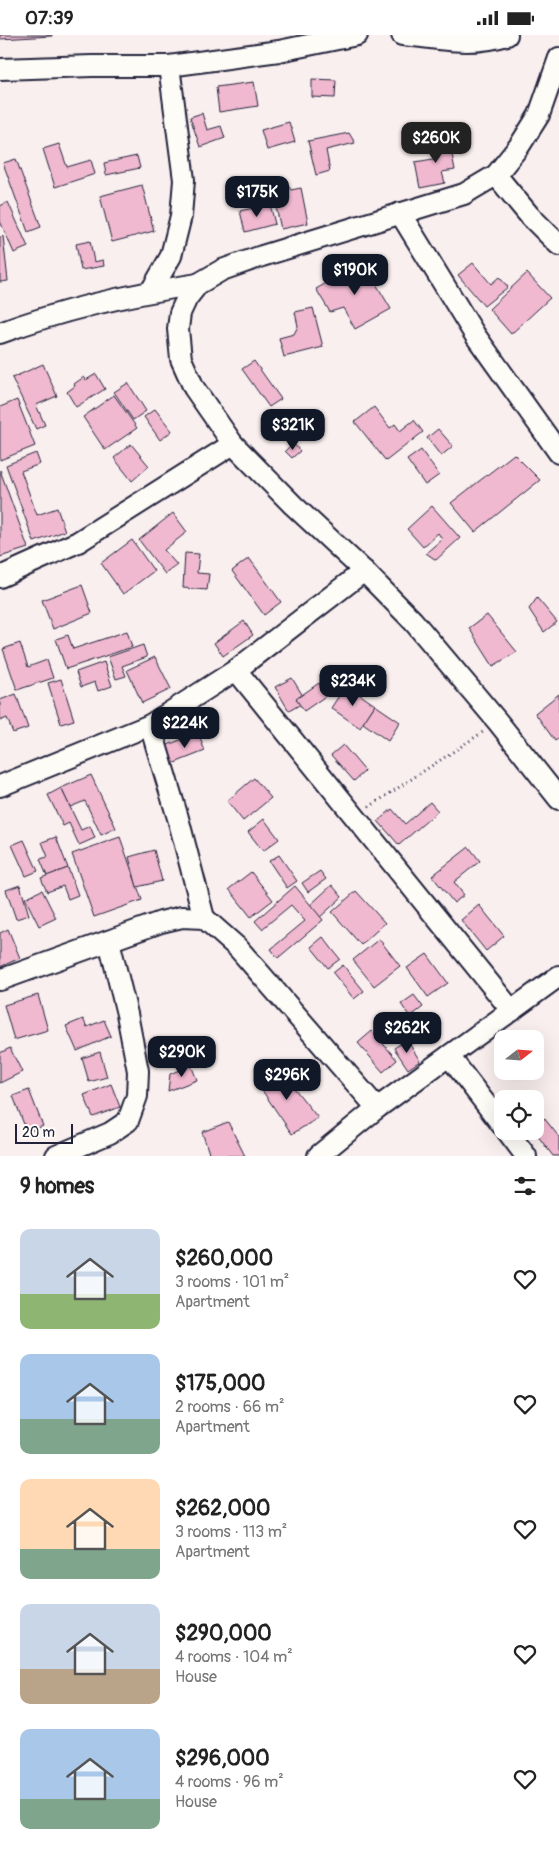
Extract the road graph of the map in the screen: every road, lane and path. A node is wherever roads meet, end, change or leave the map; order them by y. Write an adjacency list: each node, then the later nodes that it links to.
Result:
1 (357, 35): 5 (street)
2 (402, 35): 3 (street)
3 (507, 35)
4 (559, 58): 7 (street)
5 (169, 66): 6 (street); 11 (street)
6 (0, 69)
7 (496, 175): 8 (street); 9 (street)
8 (400, 213): 10 (street); 14 (street)
9 (559, 245)
10 (198, 284): 11 (street); 13 (street)
11 (150, 291): 12 (street)
12 (0, 333)
13 (233, 444): 15 (street); 16 (street)
14 (559, 453)
15 (364, 571): 17 (street); 18 (street)
16 (0, 577)
17 (236, 671): 19 (street); 22 (street)
18 (498, 722): 21 (street); 22 (path)
19 (150, 725): 20 (street); 23 (street)
20 (0, 787)
21 (559, 799)
22 (355, 817): 27 (street)
23 (204, 918): 24 (street); 29 (street)
24 (109, 941): 26 (street); 32 (street)
25 (559, 976): 27 (street)
26 (0, 980)
27 (512, 1011): 28 (street)
28 (449, 1056): 29 (street); 30 (street)
29 (377, 1108): 33 (street)
30 (494, 1115)
31 (514, 1140): 34 (street)
32 (56, 1156)
33 (318, 1156)
34 (526, 1156)

